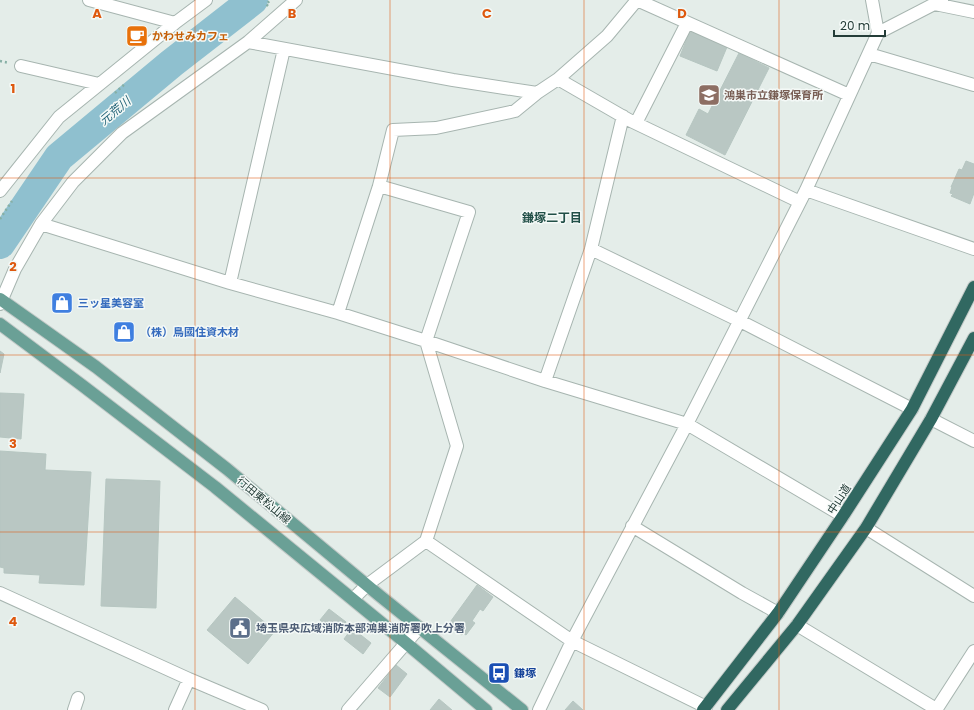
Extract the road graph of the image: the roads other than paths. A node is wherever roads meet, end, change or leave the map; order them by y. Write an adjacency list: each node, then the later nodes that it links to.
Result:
1 (89, 0): 8 (street)
2 (206, 0): 8 (street)
3 (296, 0): 11 (street)
4 (637, 0): 9 (street); 15 (street)
5 (872, 0): 10 (street)
6 (939, 2): 7 (street); 10 (street)
7 (974, 12)
8 (174, 23): 16 (street)
9 (687, 23): 19 (street); 21 (street)
10 (878, 33): 13 (street)
11 (248, 42): 12 (street); 26 (street)
12 (284, 49): 18 (street); 29 (street)
13 (869, 54): 17 (street); 19 (street)
14 (21, 66): 16 (street)
15 (558, 79): 18 (street); 20 (street)
16 (99, 84): 24 (street)
17 (974, 85)
18 (537, 93): 22 (street)
19 (850, 95): 23 (street)
20 (623, 116): 21 (street); 27 (street)
21 (636, 123): 25 (street)
22 (379, 186): 32 (street); 36 (street)
23 (806, 190): 25 (street); 28 (street)
24 (0, 191)
25 (800, 202): 33 (street)
26 (41, 224): 29 (street); 31 (street)
27 (591, 249): 33 (street); 37 (street)
28 (974, 249)
29 (230, 283): 32 (street)
30 (974, 287): 38 (highway, 中山道)
31 (0, 301): 46 (main road, 行田東松山線)
32 (338, 313): 36 (street)
33 (740, 321): 38 (street); 40 (street)
34 (0, 324): 49 (main road, 行田東松山線)
35 (974, 338): 39 (highway)
36 (426, 341): 37 (street); 45 (street)
37 (545, 381): 40 (street)
38 (912, 409): 42 (highway, 中山道)
39 (931, 419): 41 (street); 44 (highway)
40 (687, 424): 42 (street); 43 (street)
41 (974, 441)
42 (843, 516): 50 (highway, 中山道)
43 (632, 526): 50 (street); 53 (street)
44 (866, 528): 48 (street); 51 (highway)
45 (426, 541): 46 (street); 53 (street)
46 (367, 585): 49 (street); 52 (main road, 行田東松山線)
47 (0, 593): 56 (street)
48 (974, 596)
49 (353, 599): 54 (main road, 行田東松山線)
50 (778, 614): 58 (highway, 中山道)
51 (798, 625): 66 (highway); 67 (street)
52 (419, 628): 54 (street); 64 (main road, 行田東松山線)
53 (572, 641): 58 (street); 65 (street)
54 (406, 643): 62 (street); 63 (main road, 行田東松山線)
55 (974, 651): 67 (street)
56 (189, 678): 60 (street); 61 (street)
57 (78, 698): 59 (street)
58 (704, 708)
59 (74, 710)
60 (175, 710)
61 (262, 710)
62 (348, 710)
63 (486, 710)
64 (522, 710)
65 (539, 710)
66 (727, 710)
67 (936, 710)

